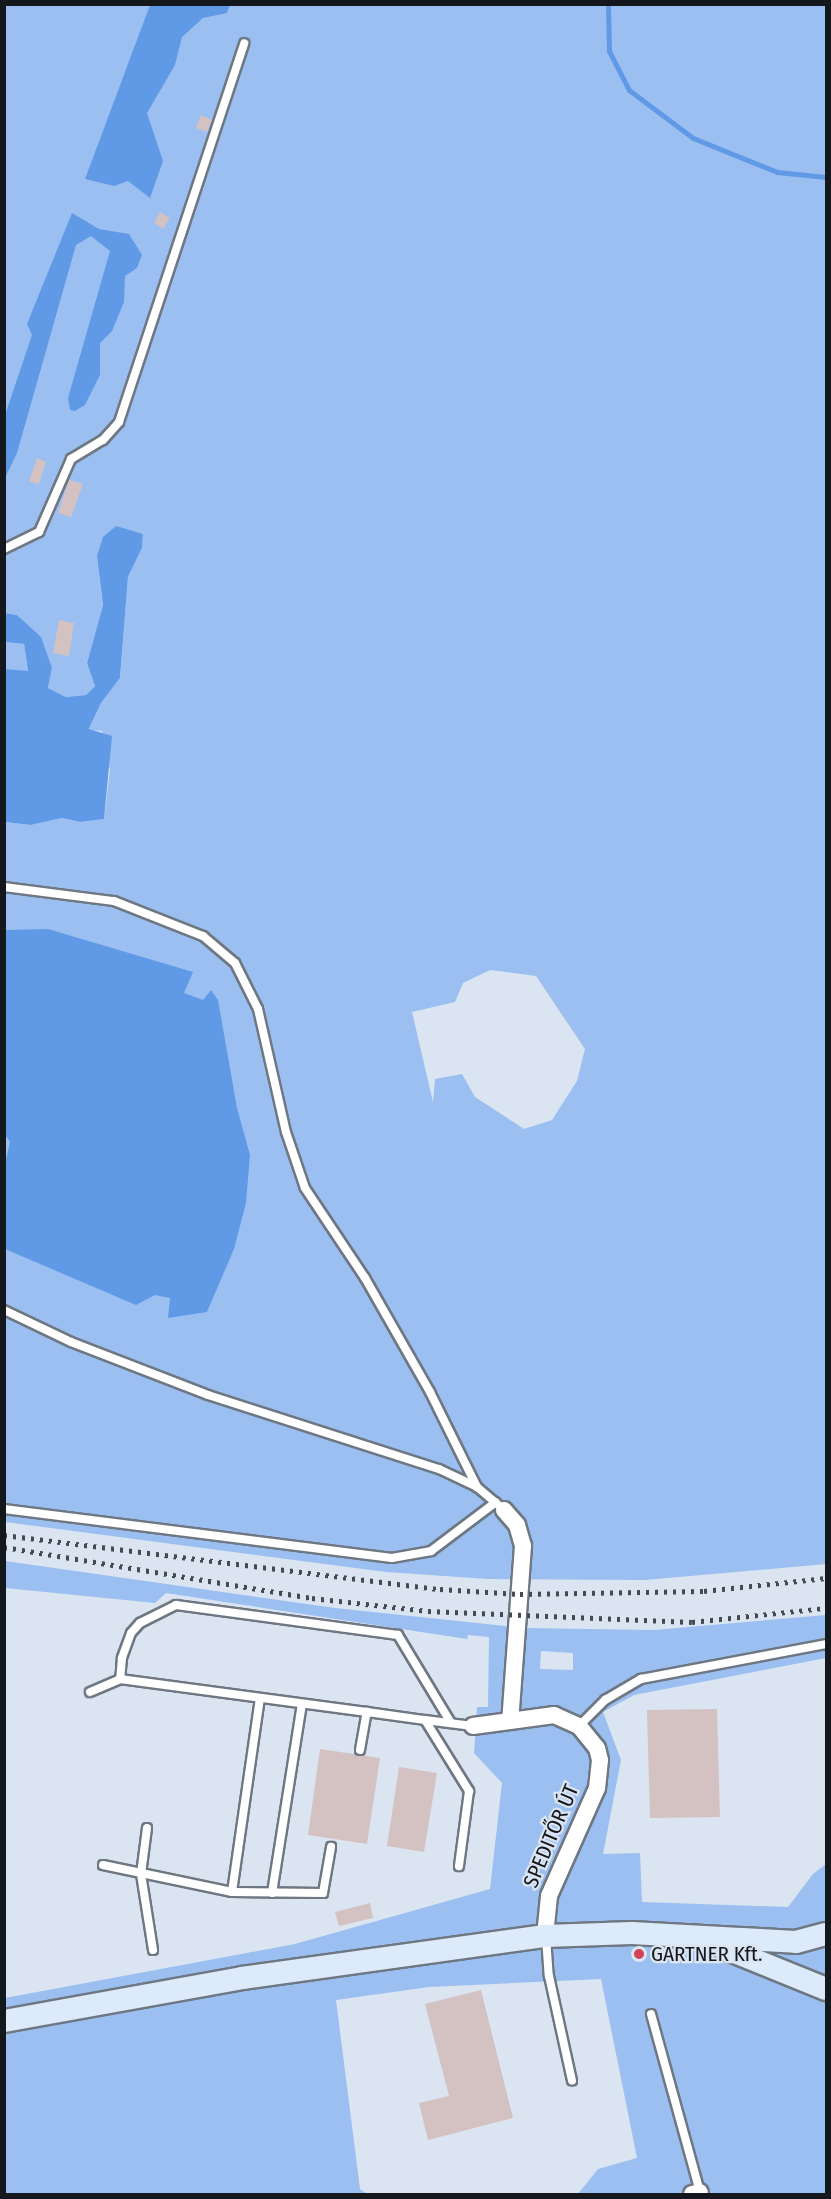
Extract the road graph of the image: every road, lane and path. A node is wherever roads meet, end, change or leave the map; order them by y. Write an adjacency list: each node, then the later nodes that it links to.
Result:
1 (244, 43): 2 (lane)
2 (4, 549)
3 (4, 886): 5 (lane)
4 (4, 1310): 5 (lane)
5 (477, 1487): 6 (lane)
6 (500, 1506): 7 (lane); 15 (street)
7 (4, 1509)
8 (826, 1644): 18 (lane)
9 (120, 1679): 10 (lane); 11 (lane); 16 (lane)
10 (90, 1692)
11 (260, 1698): 12 (lane); 25 (lane)
12 (302, 1704): 13 (lane); 26 (lane)
13 (367, 1712): 14 (lane); 19 (lane)
14 (425, 1720): 16 (lane); 23 (lane)
15 (510, 1721): 17 (street); 18 (street)
16 (451, 1723): 17 (lane)
17 (473, 1726)
18 (579, 1726): 28 (street, SPEDITŐR ÚT)
19 (360, 1750)
20 (147, 1828): 24 (lane)
21 (331, 1847): 26 (lane)
22 (103, 1866): 24 (lane)
23 (459, 1866)
24 (141, 1874): 25 (lane); 30 (lane)
25 (232, 1892): 26 (lane)
26 (272, 1893)
27 (826, 1934): 29 (main road)
28 (546, 1936): 29 (main road); 33 (main road); 34 (lane)
29 (701, 1939): 31 (main road)
30 (153, 1950)
31 (826, 1989)
32 (651, 2014): 35 (lane)
33 (4, 2021)
34 (572, 2081)
35 (696, 2193)

